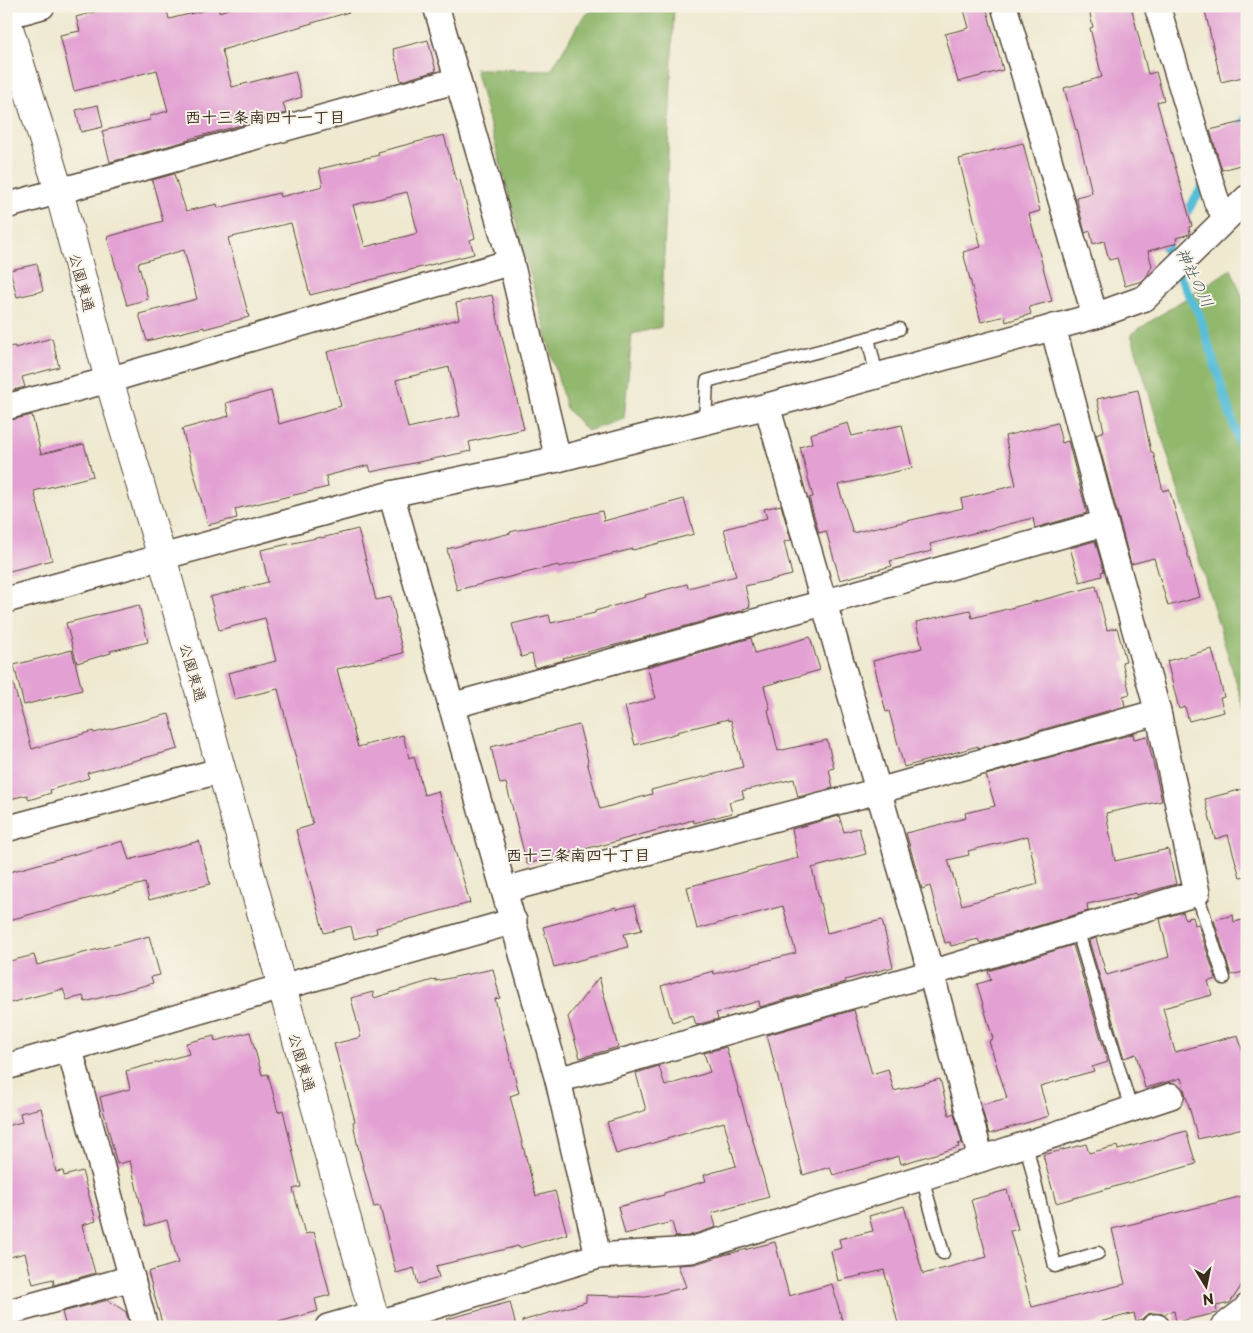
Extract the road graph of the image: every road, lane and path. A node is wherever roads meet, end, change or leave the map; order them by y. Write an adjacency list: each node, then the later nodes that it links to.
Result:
1 (42, 6): 5 (street)
2 (436, 6): 6 (street)
3 (1004, 6): 12 (street)
4 (1157, 6): 10 (street)
5 (6, 17): 7 (street, 公園東通)
6 (458, 80): 7 (street); 11 (street)
7 (59, 191): 9 (street); 17 (street, 公園東通)
8 (1247, 198): 10 (street)
9 (6, 206)
10 (1226, 217): 12 (street)
11 (511, 262): 17 (street); 21 (street)
12 (1095, 316): 13 (street)
13 (1053, 327): 16 (street); 23 (street)
14 (899, 329): 15 (lane)
15 (868, 338): 16 (lane); 20 (lane)
16 (877, 376): 18 (street)
17 (109, 380): 19 (street); 24 (street, 公園東通)
18 (767, 406): 20 (street); 26 (street)
19 (6, 407)
20 (705, 421): 21 (street)
21 (558, 458): 22 (street)
22 (392, 494): 24 (street); 27 (street)
23 (1105, 523): 26 (street); 28 (street)
24 (162, 556): 25 (street); 29 (street, 公園東通)
25 (6, 600)
26 (823, 603): 27 (street); 30 (street)
27 (451, 706): 32 (street)
28 (1158, 712): 30 (street); 33 (street)
29 (222, 770): 31 (street); 38 (street, 公園東通)
30 (878, 791): 32 (street); 36 (street)
31 (6, 829)
32 (504, 890): 34 (street)
33 (1196, 893): 35 (street); 37 (lane)
34 (514, 921): 38 (street); 41 (street)
35 (1077, 929): 36 (street); 43 (lane)
36 (931, 973): 41 (street); 45 (street)
37 (1224, 978)
38 (282, 987): 39 (street); 53 (street, 公園東通)
39 (70, 1050): 40 (street); 50 (street)
40 (6, 1068)
41 (558, 1080): 49 (street)
42 (1171, 1096): 43 (street)
43 (1131, 1109): 44 (street)
44 (1026, 1144): 45 (street); 48 (lane)
45 (981, 1159): 46 (street)
46 (922, 1177): 47 (lane); 49 (street)
47 (943, 1252)
48 (1098, 1253)
49 (598, 1256): 53 (street)
50 (132, 1278): 52 (street); 54 (street)
51 (1247, 1307): 56 (street)
52 (6, 1313)
53 (375, 1322): 55 (street)
54 (145, 1327)
55 (328, 1327)
56 (1222, 1327)

